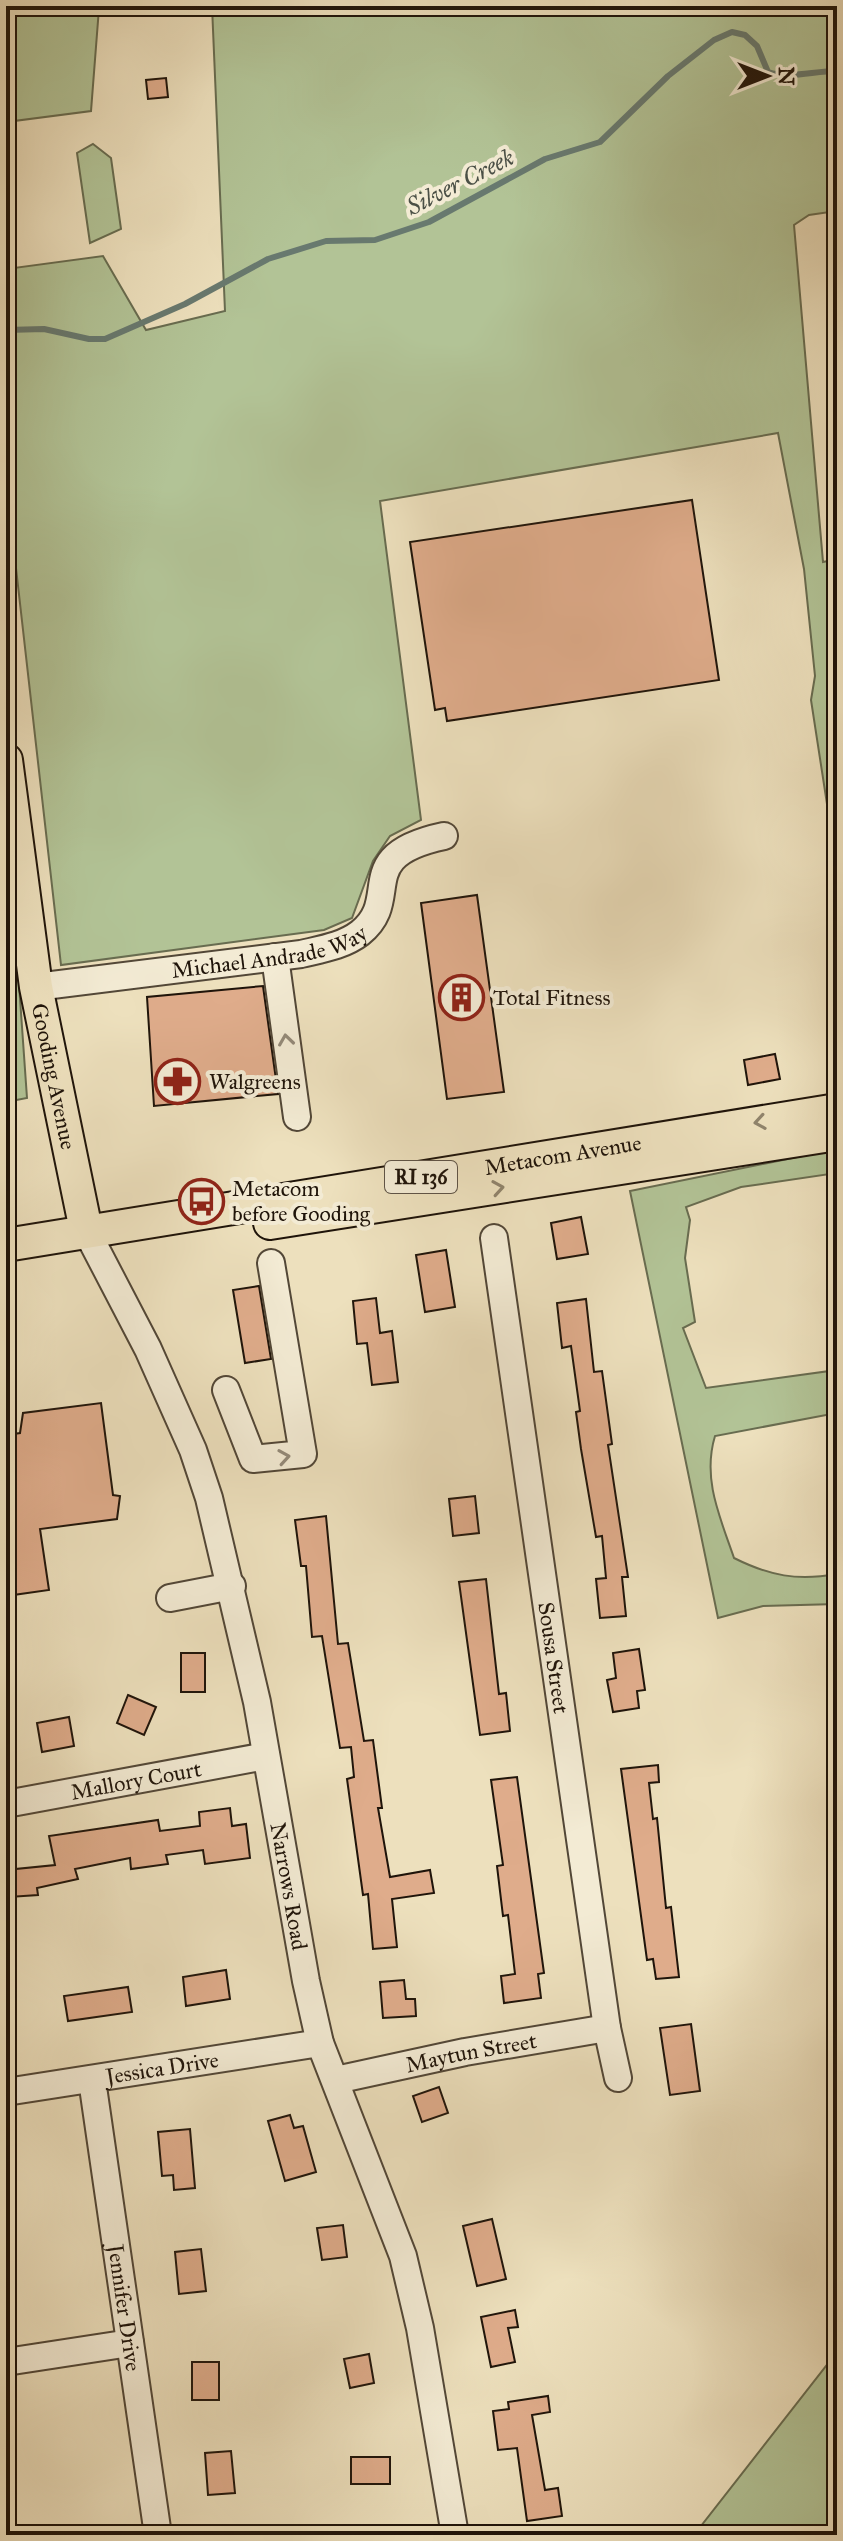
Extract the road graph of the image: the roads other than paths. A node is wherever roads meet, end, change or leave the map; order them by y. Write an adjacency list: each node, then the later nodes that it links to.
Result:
1 (6, 760): 4 (main road, Gooding Avenue)
2 (444, 836): 3 (street, Michael Andrade Way)
3 (275, 957): 4 (street, Michael Andrade Way); 6 (street, one-way to 3)
4 (36, 987): 9 (main road, Gooding Avenue)
5 (837, 1110): 9 (main road, Metacom Avenue / RI 136, one-way to 9)
6 (297, 1117)
7 (837, 1134): 9 (main road, Metacom Avenue / RI 136, one-way to 7)
8 (494, 1238): 18 (street, Sousa Street)
9 (90, 1239): 10 (main road, Metacom Avenue / RI 136); 11 (main road, Metacom Avenue / RI 136); 14 (street, Narrows Road)
10 (6, 1245)
11 (6, 1262)
12 (271, 1263): 13 (street, one-way to 12)
13 (226, 1390)
14 (232, 1586): 15 (street); 16 (street, Narrows Road)
15 (170, 1598)
16 (266, 1756): 17 (street, Mallory Court); 19 (street, Narrows Road)
17 (6, 1804)
18 (607, 2028): 20 (street, Sousa Street); 22 (street, Maytun Street)
19 (320, 2043): 21 (street, Jessica Drive); 22 (street, Narrows Road)
20 (618, 2078)
21 (92, 2080): 23 (street, Jessica Drive); 24 (street, Jennifer Drive)
22 (336, 2080): 27 (street, Narrows Road)
23 (6, 2092)
24 (130, 2343): 25 (street); 26 (street, Jennifer Drive)
25 (6, 2362)
26 (158, 2535)
27 (455, 2535)

